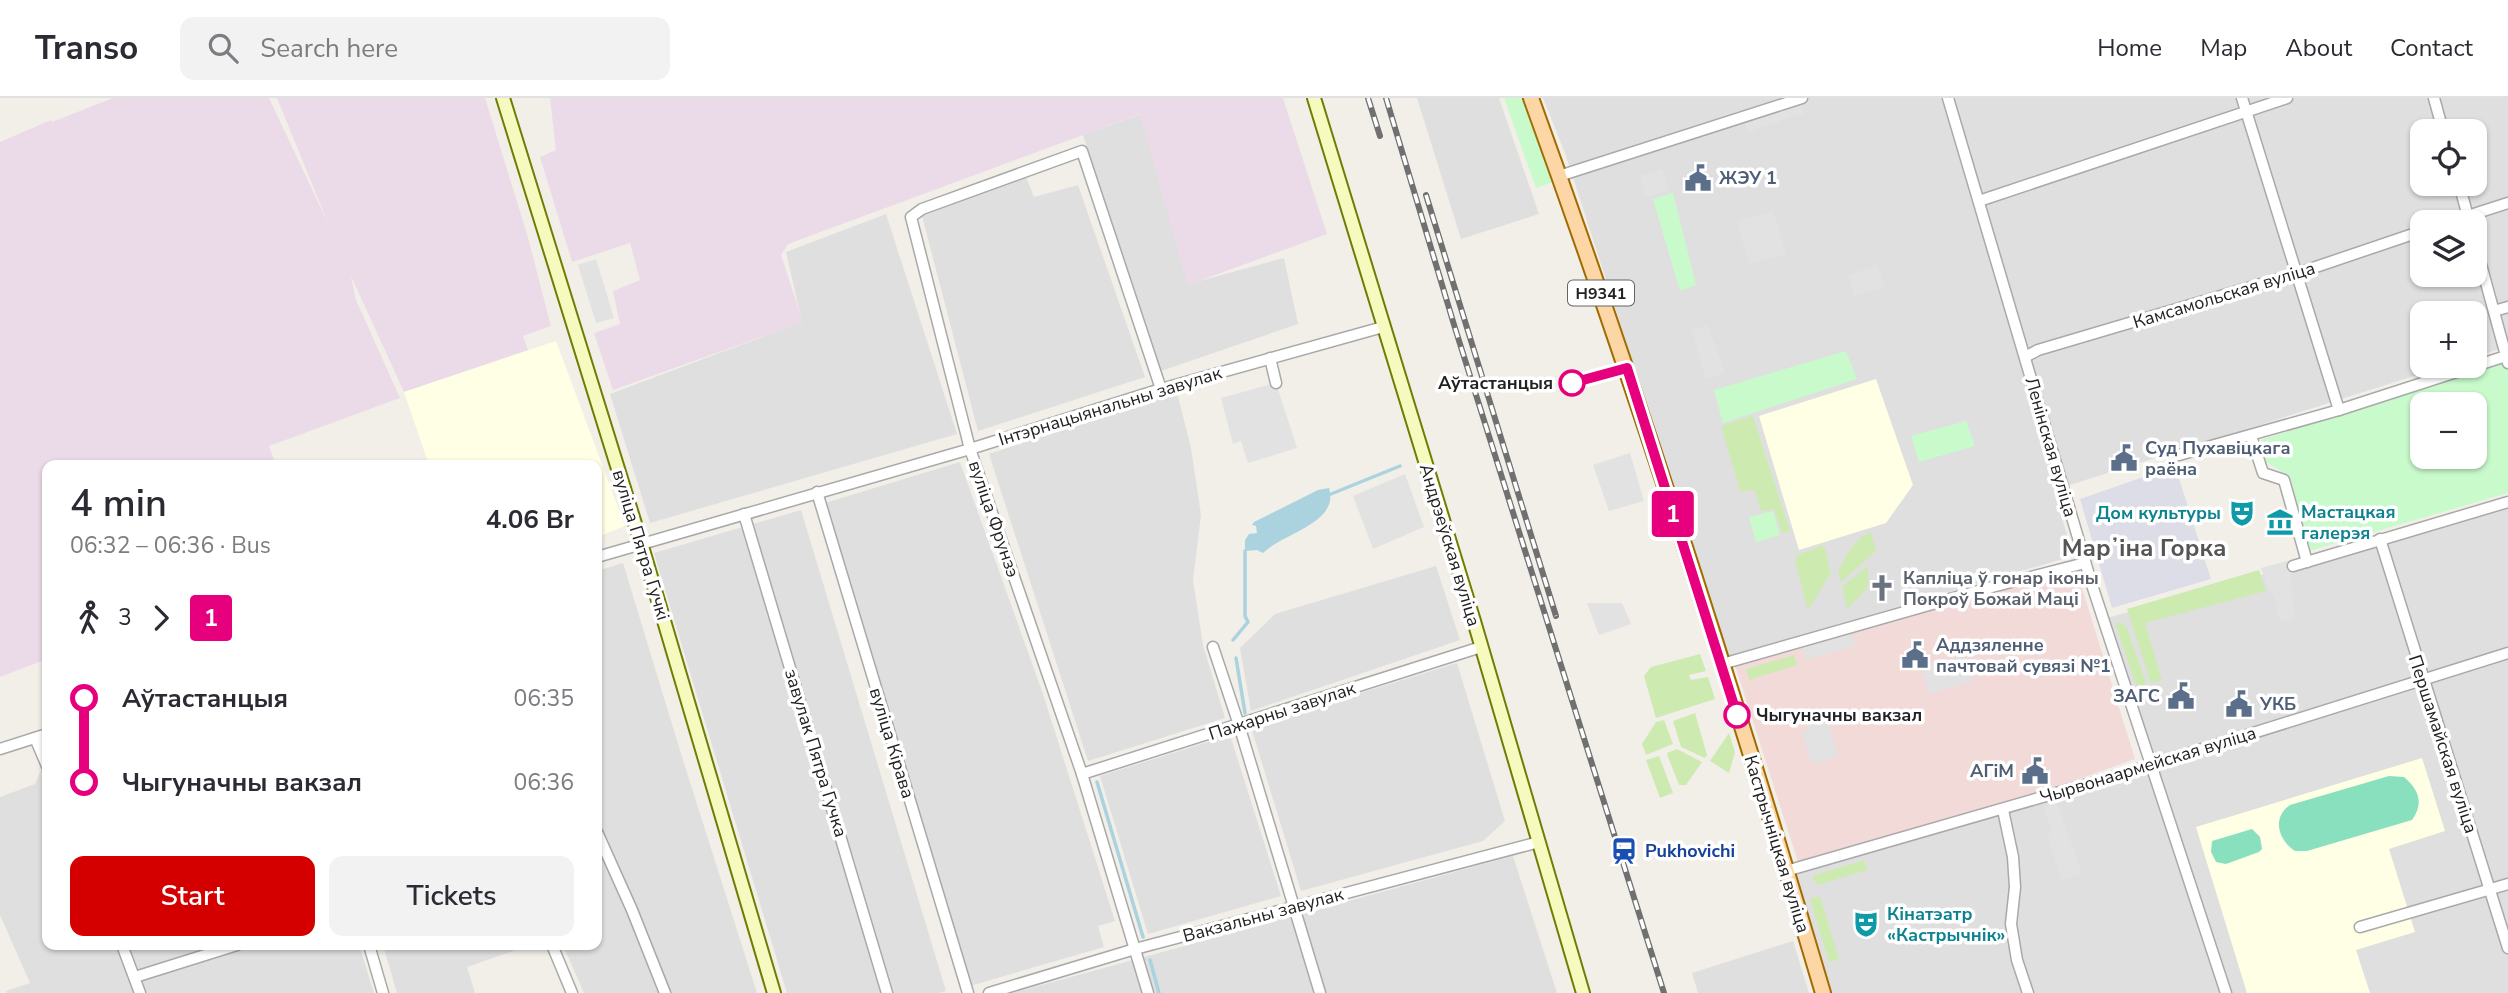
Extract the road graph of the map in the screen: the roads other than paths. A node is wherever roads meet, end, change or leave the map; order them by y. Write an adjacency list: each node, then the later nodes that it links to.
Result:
1 (503, 98): 34 (main road, вуліца Пятра Гучкі)
2 (1314, 98): 20 (main road, Андрэеўская вуліца)
3 (1531, 98): 11 (main road, Кастрычніцкая вуліца / Н9341)
4 (1802, 98): 11 (street)
5 (1948, 98): 12 (street, Ленінская вуліца)
6 (2242, 98): 9 (street)
7 (2287, 98): 9 (street)
8 (2434, 98): 10 (street)
9 (2246, 112): 12 (street); 16 (street)
10 (2440, 119)
11 (1559, 176): 42 (main road, Кастрычніцкая вуліца / Н9341)
12 (1979, 201): 21 (street, Ленінская вуліца)
13 (2508, 203): 14 (street)
14 (2487, 212)
15 (2410, 235): 16 (street, Камсамольская вуліца)
16 (2298, 273): 21 (street, Камсамольская вуліца); 26 (street)
17 (2487, 286): 19 (street)
18 (2508, 307): 19 (street)
19 (2494, 311): 23 (street)
20 (1383, 327): 22 (street, Інтэрнацыянальны завулак); 40 (main road, Андрэеўская вуліца)
21 (2025, 357): 37 (street, Ленінская вуліца)
22 (1270, 358): 24 (street); 25 (street, Інтэрнацыянальны завулак)
23 (2507, 359): 26 (street)
24 (1276, 383)
25 (1161, 389): 28 (street, Інтэрнацыянальны завулак); 28 (street, вуліца Фрунзэ)
26 (2339, 410): 27 (street)
27 (2251, 436): 29 (street); 36 (street)
28 (970, 449): 30 (street, Інтэрнацыянальны завулак); 50 (street, вуліца Фрунзэ)
29 (2179, 455)
30 (817, 492): 32 (street, Інтэрнацыянальны завулак); 72 (street, вуліца Кірава)
31 (2508, 502): 33 (street)
32 (744, 514): 34 (street, Інтэрнацыянальны завулак); 71 (street, завулак Пятра Гучка)
33 (2380, 539): 36 (street); 43 (street, Першамайская вуліца)
34 (641, 543): 35 (street, Інтэрнацыянальны завулак); 70 (main road, вуліца Пятра Гучкі)
35 (602, 555)
36 (2307, 562): 38 (street)
37 (2085, 563): 42 (street); 49 (street, Ленінская вуліца)
38 (2293, 566)
39 (1213, 646): 44 (street)
40 (1481, 647): 44 (street, Пажарны завулак); 52 (main road, Андрэеўская вуліца)
41 (2508, 653): 43 (street, Чырвонаармейская вуліца)
42 (1722, 664): 54 (main road, Кастрычніцкая вуліца / Н9341)
43 (2422, 679): 49 (street, Чырвонаармейская вуліца); 56 (street, Першамайская вуліца)
44 (1239, 725): 50 (street, Пажарны завулак); 57 (street)
45 (42, 736): 46 (street)
46 (35, 738): 47 (street); 48 (street)
47 (0, 750)
48 (42, 754)
49 (2152, 765): 51 (street, Чырвонаармейская вуліца); 79 (street, Ленінская вуліца)
50 (1082, 774): 59 (street, вуліца Фрунзэ)
51 (2003, 810): 54 (street, Чырвонаармейская вуліца); 78 (street)
52 (1539, 842): 57 (street, Вакзальны завулак); 76 (main road, Андрэеўская вуліца)
53 (602, 843): 69 (street)
54 (1786, 871): 77 (main road, Кастрычніцкая вуліца / Н9341)
55 (2508, 884): 56 (street)
56 (2490, 890): 58 (street); 60 (street, Першамайская вуліца)
57 (1294, 906): 59 (street, Вакзальны завулак); 75 (street)
58 (2360, 926)
59 (1135, 948): 73 (street, Вакзальны завулак); 74 (street, вуліца Фрунзэ)
60 (2508, 948)
61 (124, 950): 65 (street)
62 (219, 950): 65 (street)
63 (370, 950): 67 (street)
64 (554, 950): 68 (street)
65 (135, 977): 66 (street)
66 (140, 993)
67 (383, 993)
68 (572, 993)
69 (665, 993)
70 (774, 993)
71 (887, 993)
72 (968, 993)
73 (989, 993)
74 (1148, 993)
75 (1320, 993)
76 (1583, 993)
77 (1823, 993)
78 (2028, 993)
79 (2226, 993)

